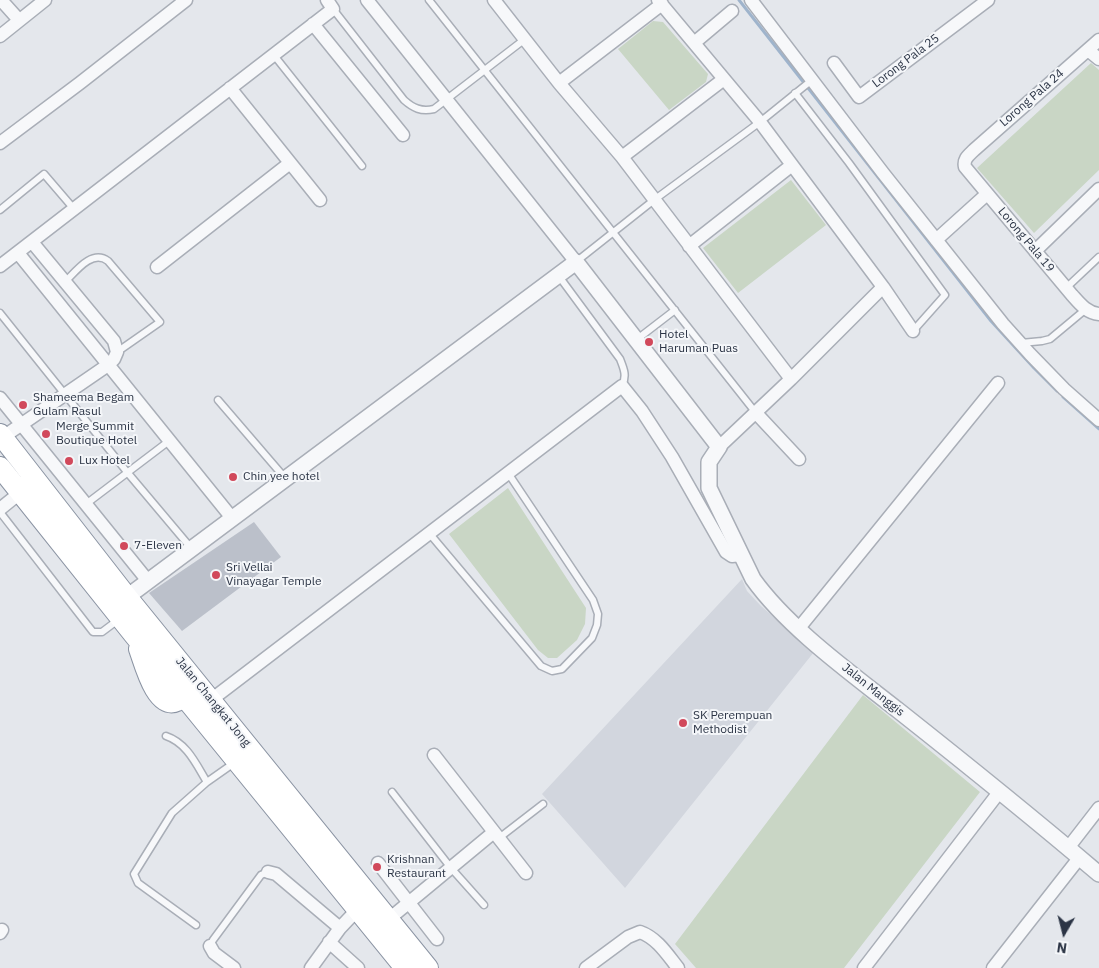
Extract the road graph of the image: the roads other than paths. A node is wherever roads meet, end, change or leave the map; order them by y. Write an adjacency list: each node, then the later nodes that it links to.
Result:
1 (1, 0): 12 (street)
2 (45, 0): 12 (street)
3 (186, 0): 31 (street)
4 (367, 0): 28 (street)
5 (429, 0): 22 (lane)
6 (751, 0): 24 (street)
7 (988, 0): 21 (street, Lorong Pala 25)
8 (498, 1): 15 (street)
9 (660, 2): 17 (street); 25 (street)
10 (330, 4): 13 (street); 28 (lane)
11 (732, 11): 17 (street)
12 (18, 20): 14 (street)
13 (313, 24): 19 (street); 30 (street)
14 (0, 36)
15 (525, 39): 22 (lane); 25 (street)
16 (1099, 40): 18 (street, Lorong Pala 24)
17 (694, 43): 23 (street)
18 (1088, 50): 20 (street); 33 (street, Lorong Pala 24)
19 (273, 54): 26 (street); 36 (lane)
20 (1099, 59)
21 (834, 63)
22 (484, 70): 28 (lane); 43 (lane)
23 (724, 79): 29 (street); 32 (street)
24 (811, 80): 27 (lane); 44 (street)
25 (559, 83): 32 (street)
26 (230, 88): 34 (street); 41 (street)
27 (796, 92): 29 (lane); 61 (lane)
28 (446, 100): 50 (street)
29 (760, 122): 35 (street); 40 (lane)
30 (403, 135)
31 (0, 144)
32 (622, 157): 40 (street)
33 (967, 157): 38 (street, Lorong Pala 19)
34 (290, 164): 39 (street); 52 (street)
35 (792, 165): 46 (street); 55 (street)
36 (362, 166)
37 (1099, 189): 47 (street)
38 (987, 194): 44 (street); 47 (street, Lorong Pala 19)
39 (320, 200)
40 (654, 200): 43 (lane); 46 (street)
41 (74, 209): 42 (lane); 45 (street)
42 (0, 210)
43 (614, 232): 50 (lane); 58 (lane)
44 (936, 240): 63 (street)
45 (32, 242): 48 (street); 54 (street)
46 (689, 246): 66 (street)
47 (1035, 251): 56 (street, Lorong Pala 19)
48 (18, 253): 51 (street); 65 (street)
49 (1099, 257): 56 (lane)
50 (576, 262): 53 (street); 62 (street)
51 (0, 266)
52 (157, 267)
53 (558, 276): 68 (lane); 83 (street)
54 (65, 282): 64 (street); 64 (lane)
55 (883, 287): 61 (street); 66 (street)
56 (1066, 288): 57 (street, Lorong Pala 19)
57 (1086, 309): 60 (street, Lorong Pala 19); 63 (lane)
58 (675, 310): 62 (lane); 72 (lane)
59 (0, 313): 69 (lane)
60 (1099, 314)
61 (914, 331)
62 (636, 340): 77 (street)
63 (1020, 343): 73 (street)
64 (118, 352): 65 (street)
65 (108, 365): 69 (street); 76 (street)
66 (791, 379): 72 (street)
67 (998, 382): 95 (street)
68 (622, 386): 81 (street); 91 (street)
69 (64, 395): 74 (street); 80 (lane)
70 (0, 398): 74 (street)
71 (218, 400): 83 (lane)
72 (756, 413): 77 (street); 78 (street)
73 (1099, 420)
74 (21, 425): 75 (street); 85 (street)
75 (2, 436): 82 (highway, Jalan Changkat Jong)
76 (169, 441): 80 (lane); 87 (street)
77 (719, 447): 91 (street, Jalan Manggis)
78 (799, 459)
79 (0, 467): 84 (highway)
80 (127, 472): 85 (lane); 90 (lane)
81 (508, 473): 89 (street); 89 (lane)
82 (35, 478): 88 (highway); 93 (highway, Jalan Changkat Jong)
83 (285, 478): 87 (street)
84 (21, 492): 86 (street); 88 (highway)
85 (86, 504): 92 (street)
86 (0, 511): 94 (lane)
87 (232, 518): 90 (street)
88 (45, 522): 94 (highway)
89 (428, 533): 98 (street)
90 (191, 548): 92 (street)
91 (741, 555): 95 (street, Jalan Manggis)
92 (148, 581): 93 (street)
93 (127, 597): 96 (highway, Jalan Changkat Jong)
94 (121, 618): 97 (highway)
95 (799, 628): 103 (street, Jalan Manggis)
96 (173, 653): 97 (highway); 98 (highway, Jalan Changkat Jong)
97 (184, 695): 101 (highway, Jalan Changkat Jong)
98 (211, 700): 117 (highway, Jalan Changkat Jong)
99 (166, 736): 102 (lane)
100 (434, 755): 107 (street)
101 (238, 761): 102 (lane); 116 (highway, Jalan Changkat Jong)
102 (207, 782): 118 (lane)
103 (1000, 791): 108 (street, Jalan Manggis); 130 (street)
104 (392, 792): 110 (lane)
105 (543, 804): 107 (lane)
106 (1099, 808): 108 (street)
107 (497, 835): 110 (street); 112 (street)
108 (1074, 852): 113 (street, Jalan Manggis); 131 (street)
109 (378, 863): 114 (street)
110 (451, 868): 114 (street); 115 (lane)
111 (268, 872): 119 (street); 122 (lane)
112 (526, 872)
113 (1099, 874)
114 (409, 902): 117 (street); 120 (street)
115 (484, 905)
116 (358, 909): 119 (street); 126 (highway, Jalan Changkat Jong)
117 (389, 919): 127 (highway, Jalan Changkat Jong)
118 (196, 925)
119 (340, 928): 121 (street)
120 (437, 939)
121 (329, 942): 124 (street); 125 (street)
122 (210, 946): 123 (street)
123 (234, 968)
124 (310, 968)
125 (358, 968)
126 (406, 968)
127 (428, 968)
128 (586, 968): 129 (street)
129 (678, 968)
130 (864, 968)
131 (993, 968)

